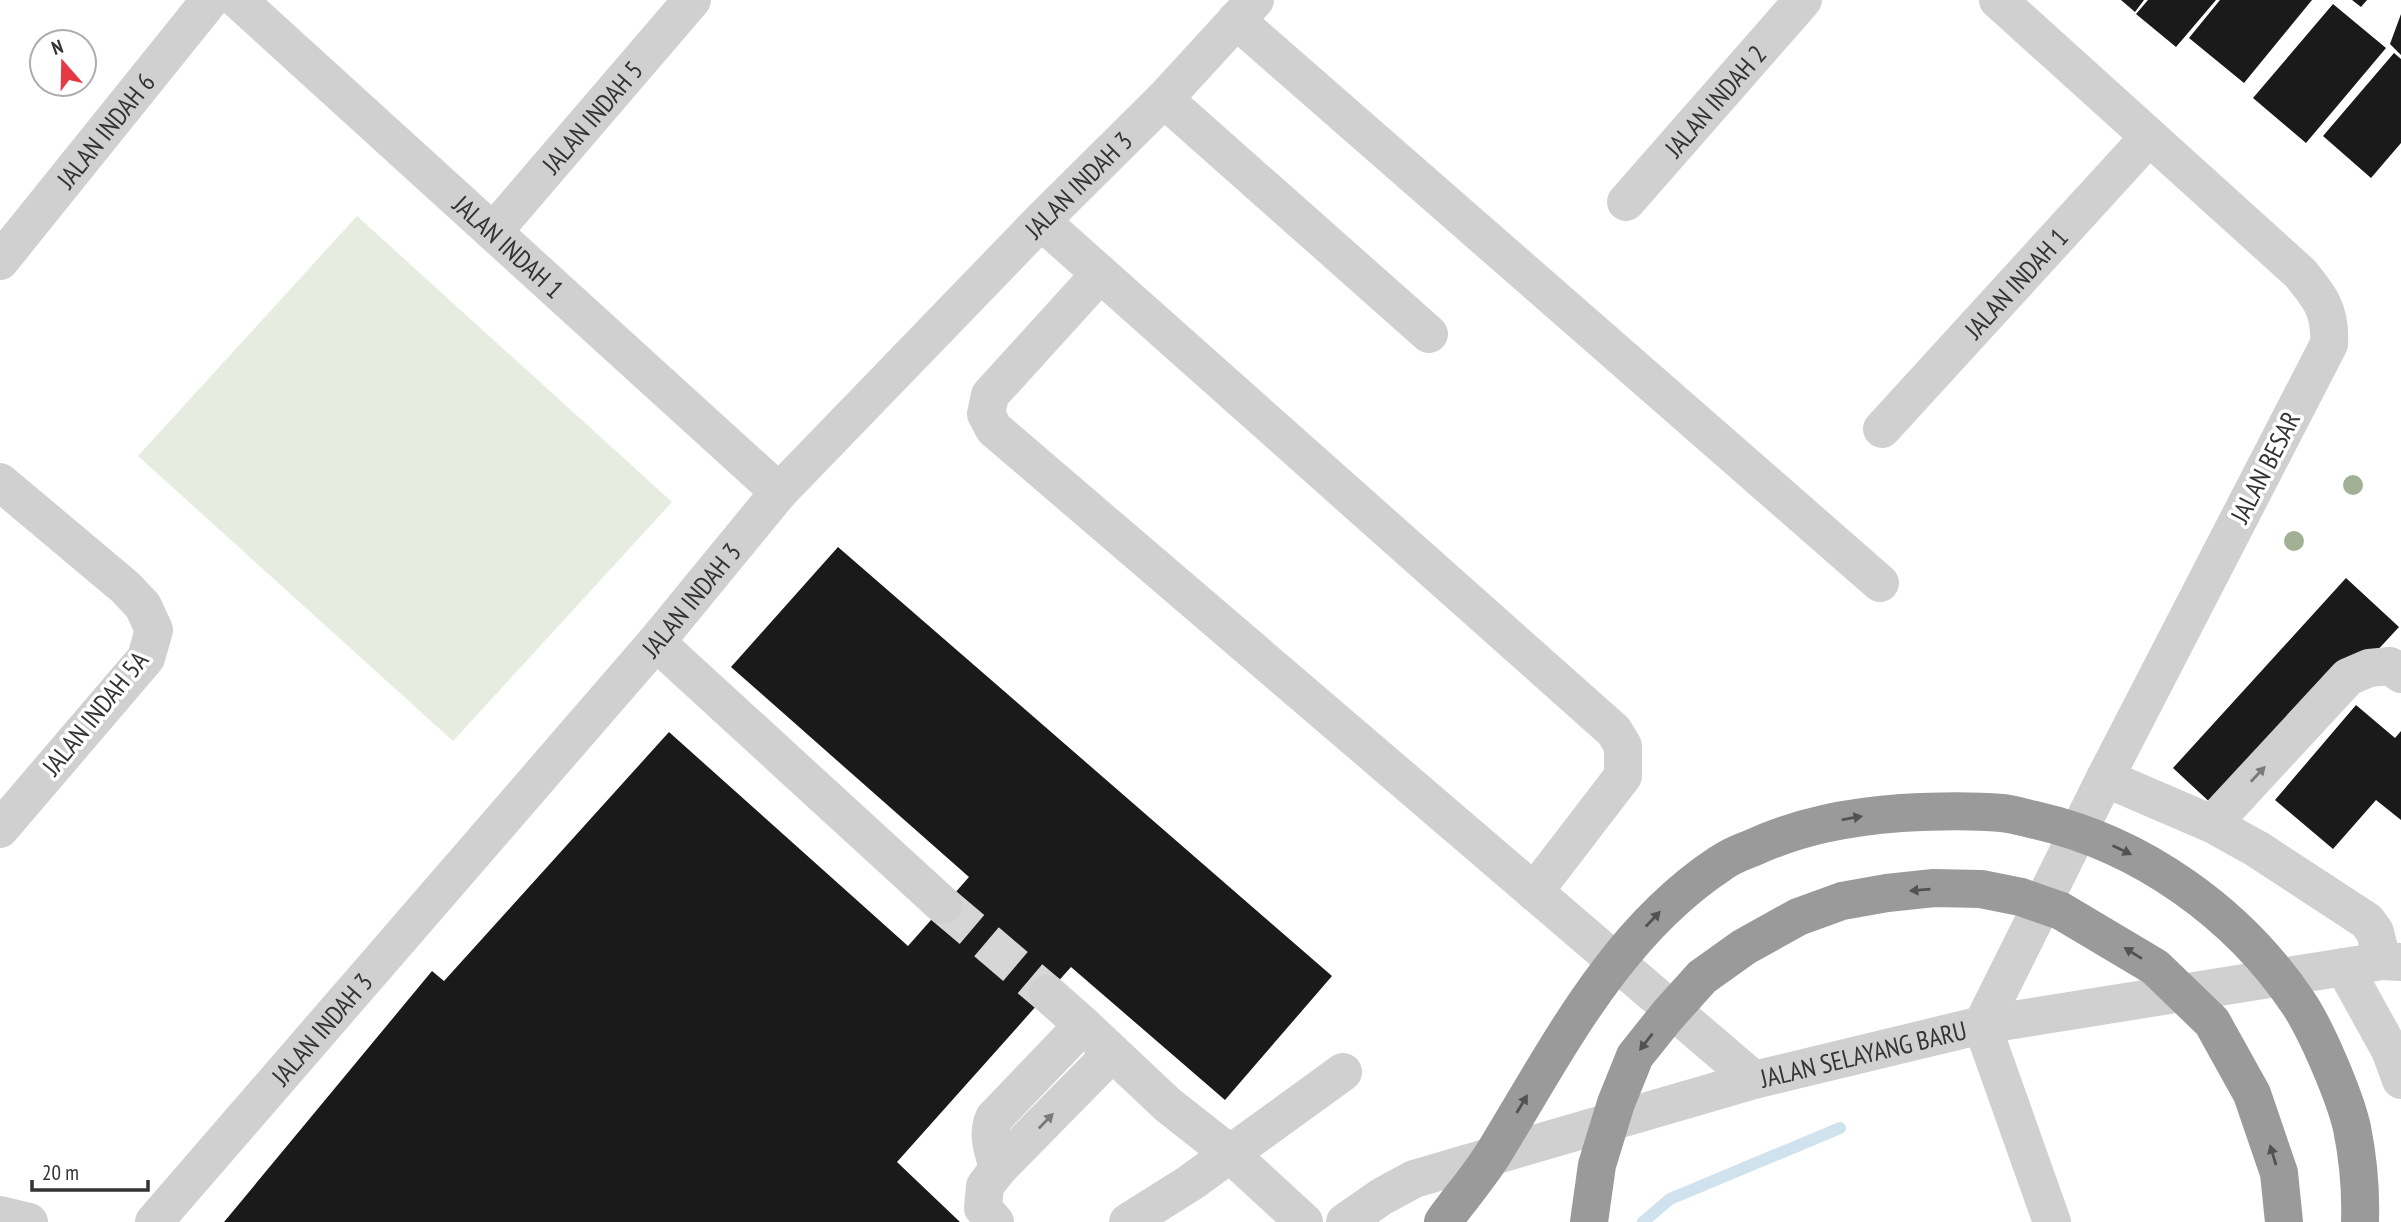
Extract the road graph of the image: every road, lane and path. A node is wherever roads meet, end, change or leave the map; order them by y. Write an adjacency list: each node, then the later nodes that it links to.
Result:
1 (210, 0): 12 (street, JALAN INDAH 6)
2 (238, 0): 11 (street, JALAN INDAH 1)
3 (692, 0): 11 (street, JALAN INDAH 5)
4 (1803, 0): 9 (street, JALAN INDAH 2)
5 (1998, 0): 8 (street, JALAN BESAR)
6 (1245, 10): 7 (street, JALAN INDAH 3); 18 (street)
7 (1164, 99): 10 (street, JALAN INDAH 3); 14 (street)
8 (2149, 137): 15 (street, JALAN INDAH 1); 21 (street, JALAN BESAR)
9 (1626, 202)
10 (1041, 221): 13 (street); 17 (street, JALAN INDAH 3)
11 (494, 232): 17 (street, JALAN INDAH 1)
12 (0, 261)
13 (1100, 274): 24 (street); 24 (street)
14 (1429, 334)
15 (1882, 429)
16 (0, 482): 23 (street, JALAN INDAH 5A)
17 (779, 492): 19 (street, JALAN INDAH 3)
18 (1880, 583)
19 (656, 642): 25 (street); 39 (street, JALAN INDAH 3)
20 (2401, 674): 22 (street, one-way to 20)
21 (2105, 778): 22 (street); 30 (street, JALAN BESAR)
22 (2211, 824): 26 (street)
23 (0, 829)
24 (1534, 892): 34 (street)
25 (943, 905)
26 (2391, 961): 27 (street, JALAN SELAYANG BARU)
27 (2344, 967): 30 (street, JALAN SELAYANG BARU); 32 (street)
28 (1048, 994): 29 (street)
29 (1083, 1025): 31 (street); 36 (street)
30 (1982, 1025): 34 (street, JALAN SELAYANG BARU); 46 (street)
31 (1112, 1053): 35 (street); 36 (street, one-way to 31)
32 (2397, 1061)
33 (1343, 1072): 35 (street)
34 (1754, 1080): 43 (street, JALAN SELAYANG BARU)
35 (1229, 1153): 41 (street); 42 (street)
36 (998, 1169): 40 (street)
37 (0, 1215): 38 (street)
38 (29, 1222)
39 (154, 1222)
40 (995, 1222)
41 (1128, 1222)
42 (1304, 1222)
43 (1345, 1222)
44 (1443, 1222): 48 (highway, one-way to 48, bridge)
45 (1589, 1222): 47 (highway, one-way to 45, bridge)
46 (2052, 1222)
47 (2284, 1222)
48 (2360, 1222)

